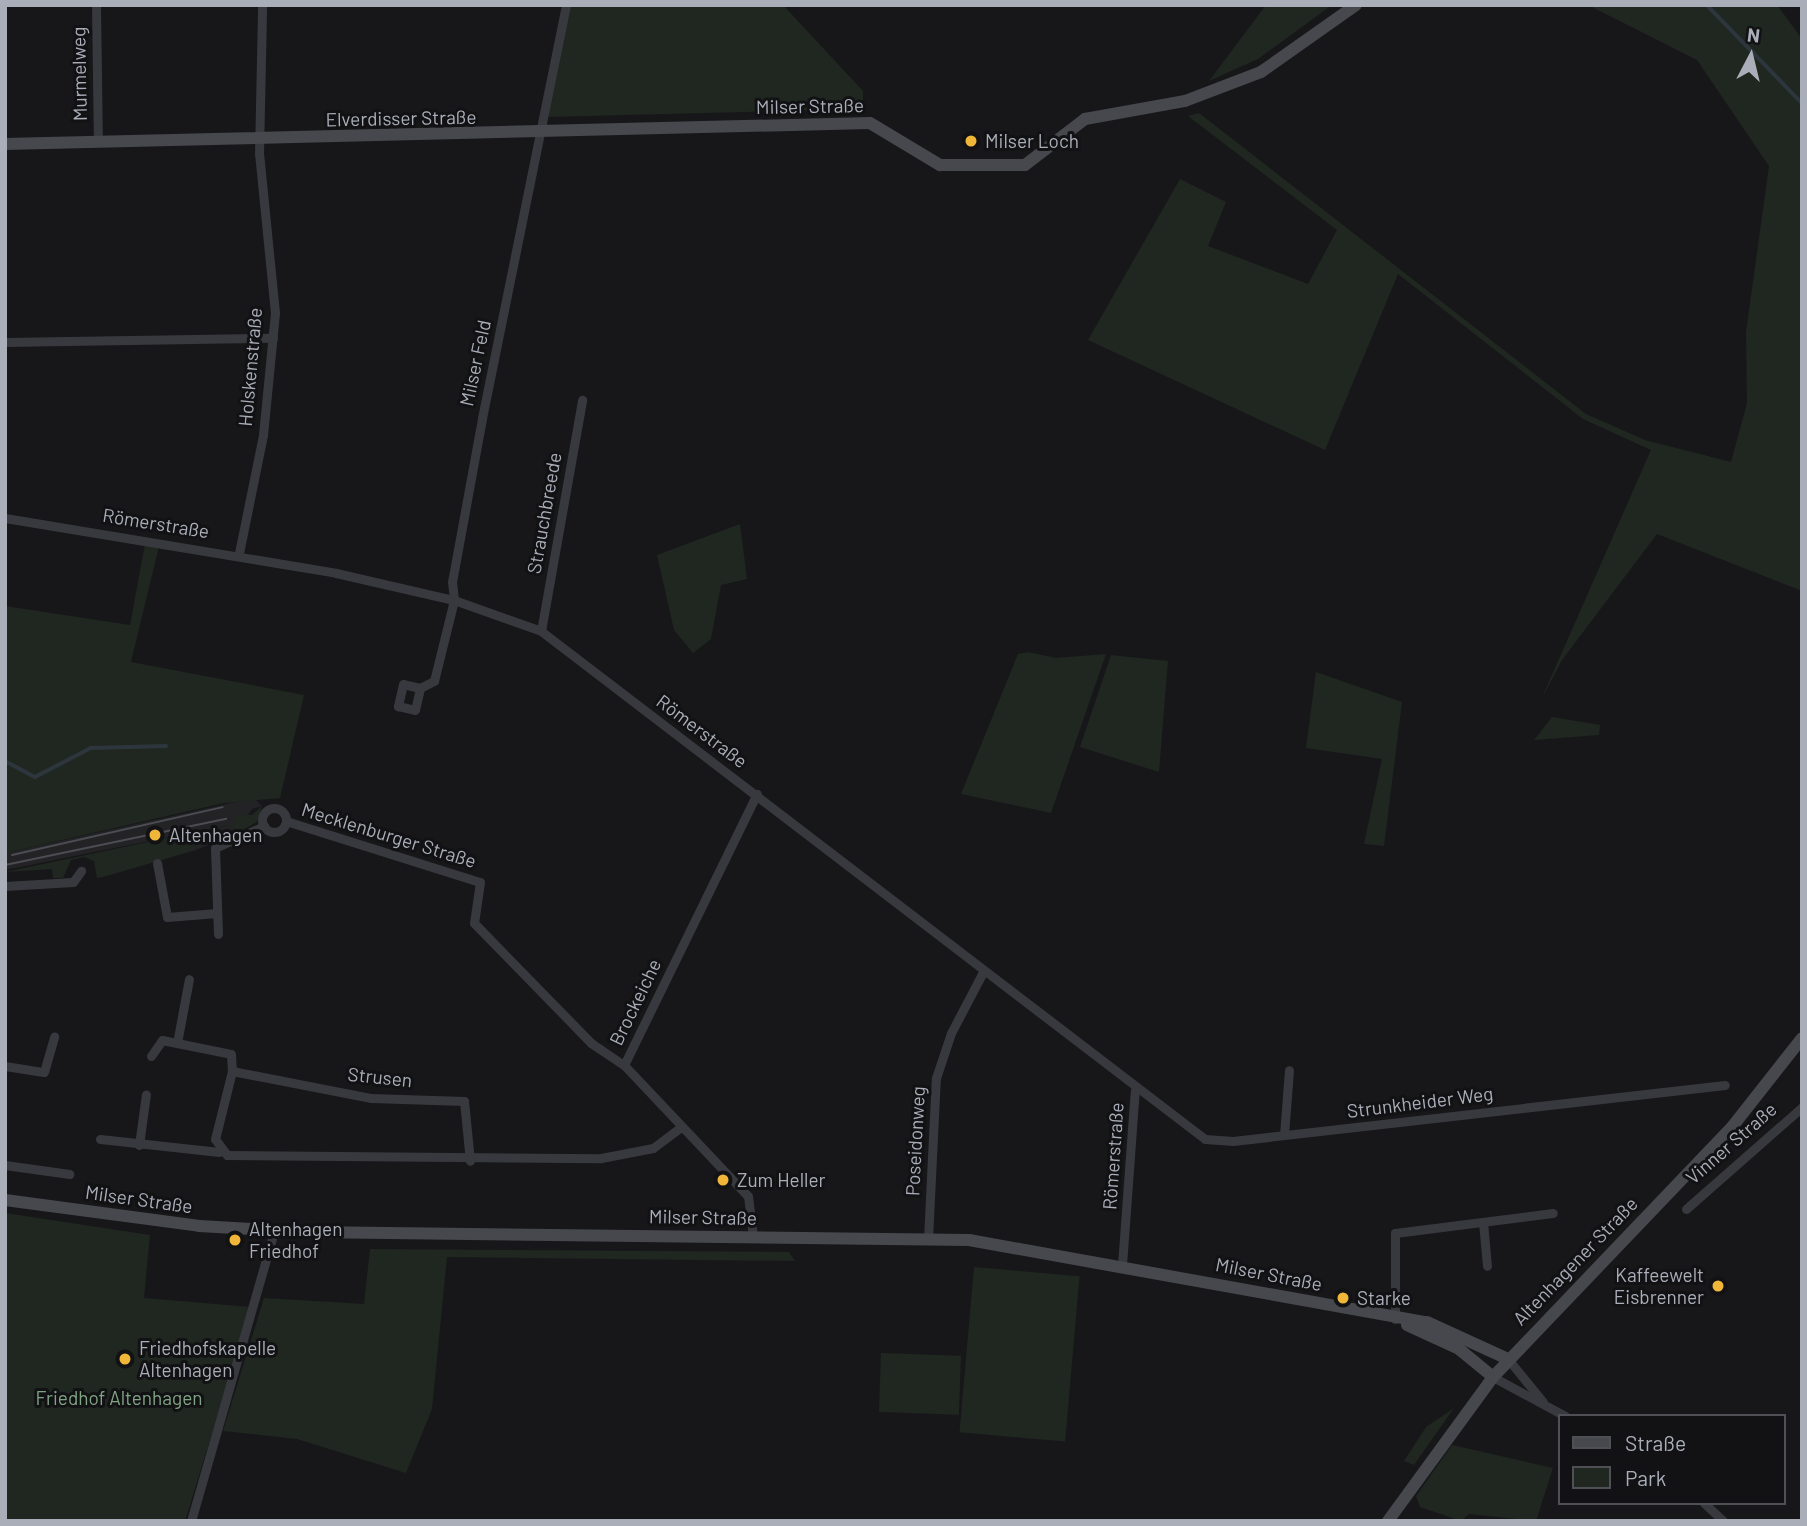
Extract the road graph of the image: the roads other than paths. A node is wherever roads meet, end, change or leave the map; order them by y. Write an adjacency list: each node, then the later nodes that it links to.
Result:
1 (96, 5): 7 (street, Murmelweg)
2 (262, 5): 6 (street)
3 (566, 5): 5 (street, Milser Feld)
4 (1356, 5): 5 (main road, Milser Straße)
5 (541, 134): 6 (main road, Elverdisser Straße); 14 (street, Milser Feld)
6 (260, 140): 7 (main road, Elverdisser Straße); 9 (street, Holskenstraße)
7 (98, 142): 8 (main road, Elverdisser Straße)
8 (5, 144)
9 (273, 338): 10 (street); 13 (street, Holskenstraße)
10 (5, 341)
11 (582, 400): 15 (street, Strauchbreede)
12 (5, 518): 13 (street, Römerstraße)
13 (239, 553): 14 (street, Römerstraße)
14 (454, 600): 15 (street, Römerstraße); 16 (street, Milser Feld)
15 (541, 631): 17 (street, Römerstraße)
16 (420, 688)
17 (757, 794): 25 (street, Römerstraße); 33 (street, Brockeiche)
18 (286, 821): 19 (street); 19 (street); 33 (street, Mecklenburger Straße)
19 (264, 826): 23 (street)
20 (157, 863): 23 (street)
21 (81, 871): 22 (street)
22 (5, 886)
23 (217, 913): 24 (street)
24 (218, 934)
25 (983, 972): 38 (street, Römerstraße); 55 (street, Poseidonweg)
26 (189, 979): 29 (street)
27 (54, 1036): 34 (street)
28 (1802, 1038): 30 (main road, Altenhagener Straße)
29 (177, 1043): 31 (street); 36 (street)
30 (1789, 1053): 32 (main road); 59 (main road, Altenhagener Straße)
31 (152, 1056)
32 (1802, 1060)
33 (624, 1065): 41 (street, Brockeiche)
34 (5, 1066)
35 (1289, 1070): 42 (street)
36 (232, 1071): 45 (street); 46 (street, Strusen)
37 (1725, 1085): 42 (street, Strunkheider Weg)
38 (1135, 1090): 42 (street, Strunkheider Weg); 56 (street, Römerstraße)
39 (146, 1094): 44 (street)
40 (1802, 1107): 50 (street, Vinner Straße)
41 (682, 1126): 46 (street); 54 (street, Brockeiche)
42 (1284, 1135)
43 (100, 1139): 44 (street)
44 (139, 1144): 45 (street)
45 (219, 1152): 46 (street)
46 (470, 1161)
47 (5, 1165): 48 (street)
48 (69, 1174)
49 (5, 1200): 53 (main road, Milser Straße)
50 (1686, 1209)
51 (1553, 1213): 52 (street)
52 (1483, 1222): 57 (street); 58 (street)
53 (274, 1231): 54 (main road, Milser Straße); 64 (street)
54 (753, 1236): 55 (main road, Milser Straße)
55 (928, 1239): 56 (main road, Milser Straße)
56 (1122, 1265): 58 (main road, Milser Straße)
57 (1487, 1266)
58 (1395, 1320): 59 (main road, Milser Straße); 60 (main road, Milser Straße)
59 (1508, 1359): 60 (main road, Altenhagener Straße); 61 (street)
60 (1493, 1377): 61 (street); 65 (main road, Altenhagener Straße)
61 (1547, 1406): 62 (street)
62 (1561, 1414)
63 (1706, 1505): 66 (street)
64 (191, 1521)
65 (1388, 1521)
66 (1723, 1521)

